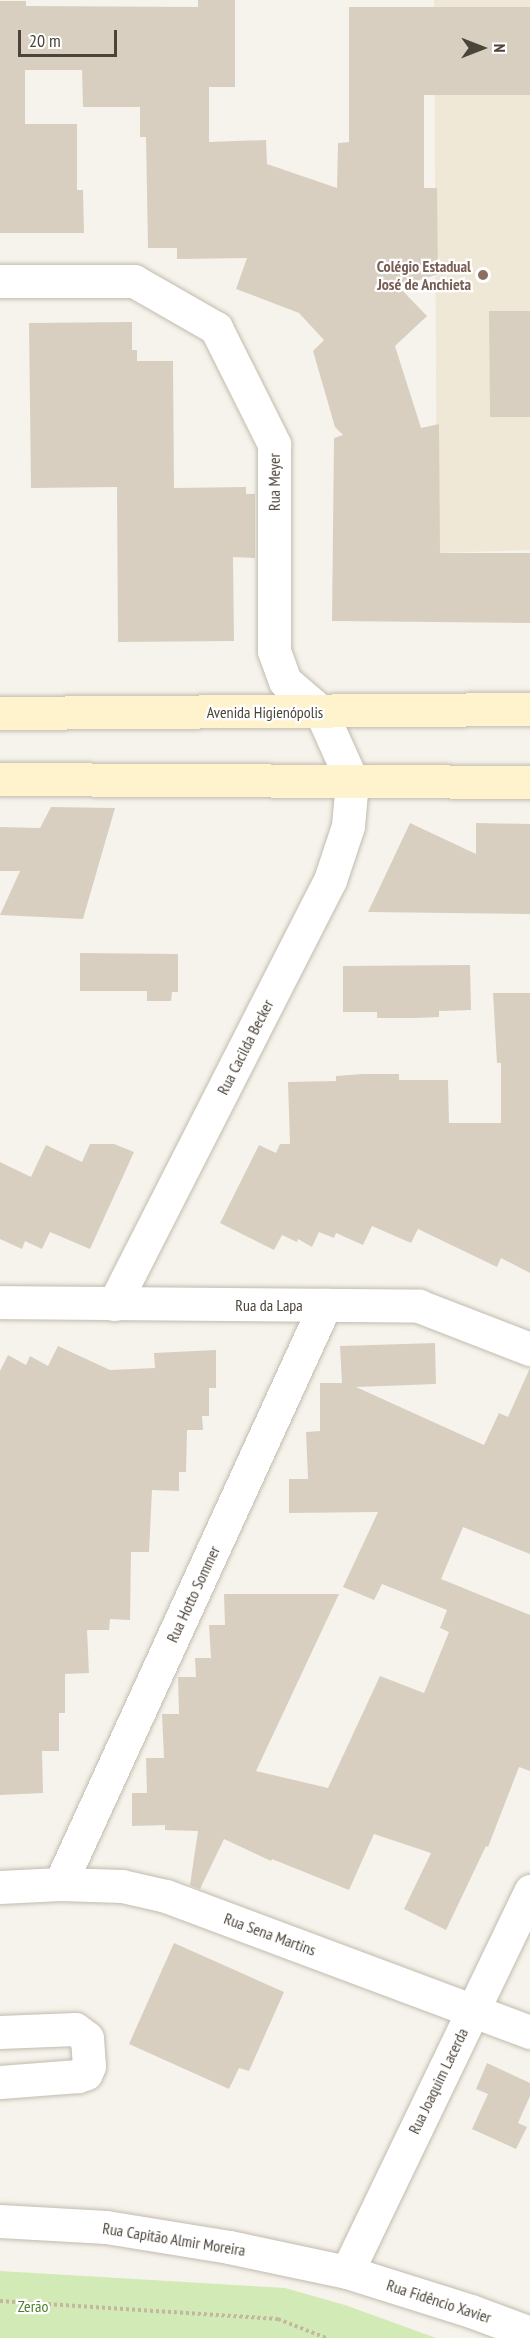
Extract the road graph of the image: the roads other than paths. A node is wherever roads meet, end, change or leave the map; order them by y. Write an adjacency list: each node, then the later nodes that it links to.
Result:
1 (0, 281): 3 (street, Rua Meyer)
2 (530, 709): 3 (main road, Avenida Higienópolis)
3 (321, 712): 4 (main road, Avenida Higienópolis); 6 (street, Rua Meyer)
4 (0, 713)
5 (0, 779): 6 (main road)
6 (352, 781): 7 (main road); 9 (street, Rua Cacilda Becker)
7 (530, 782)
8 (0, 1302): 9 (street, Rua da Lapa)
9 (114, 1304): 10 (street, Rua da Lapa)
10 (325, 1305): 11 (street, Rua da Lapa); 12 (street, Rua Hotto Sommer)
11 (530, 1349)
12 (60, 1884): 13 (street, Rua Sena Martins); 15 (street, Rua Sena Martins)
13 (0, 1887)
14 (530, 1891): 15 (street, Rua Joaquim Lacerda)
15 (472, 2010): 17 (street, Rua Sena Martins); 20 (street, Rua Joaquim Lacerda)
16 (0, 2032): 18 (street)
17 (530, 2032)
18 (0, 2082)
19 (0, 2221): 20 (street, Rua Capitão Almir Moreira)
20 (347, 2272): 21 (street, Rua Fidêncio Xavier)
21 (530, 2333)

